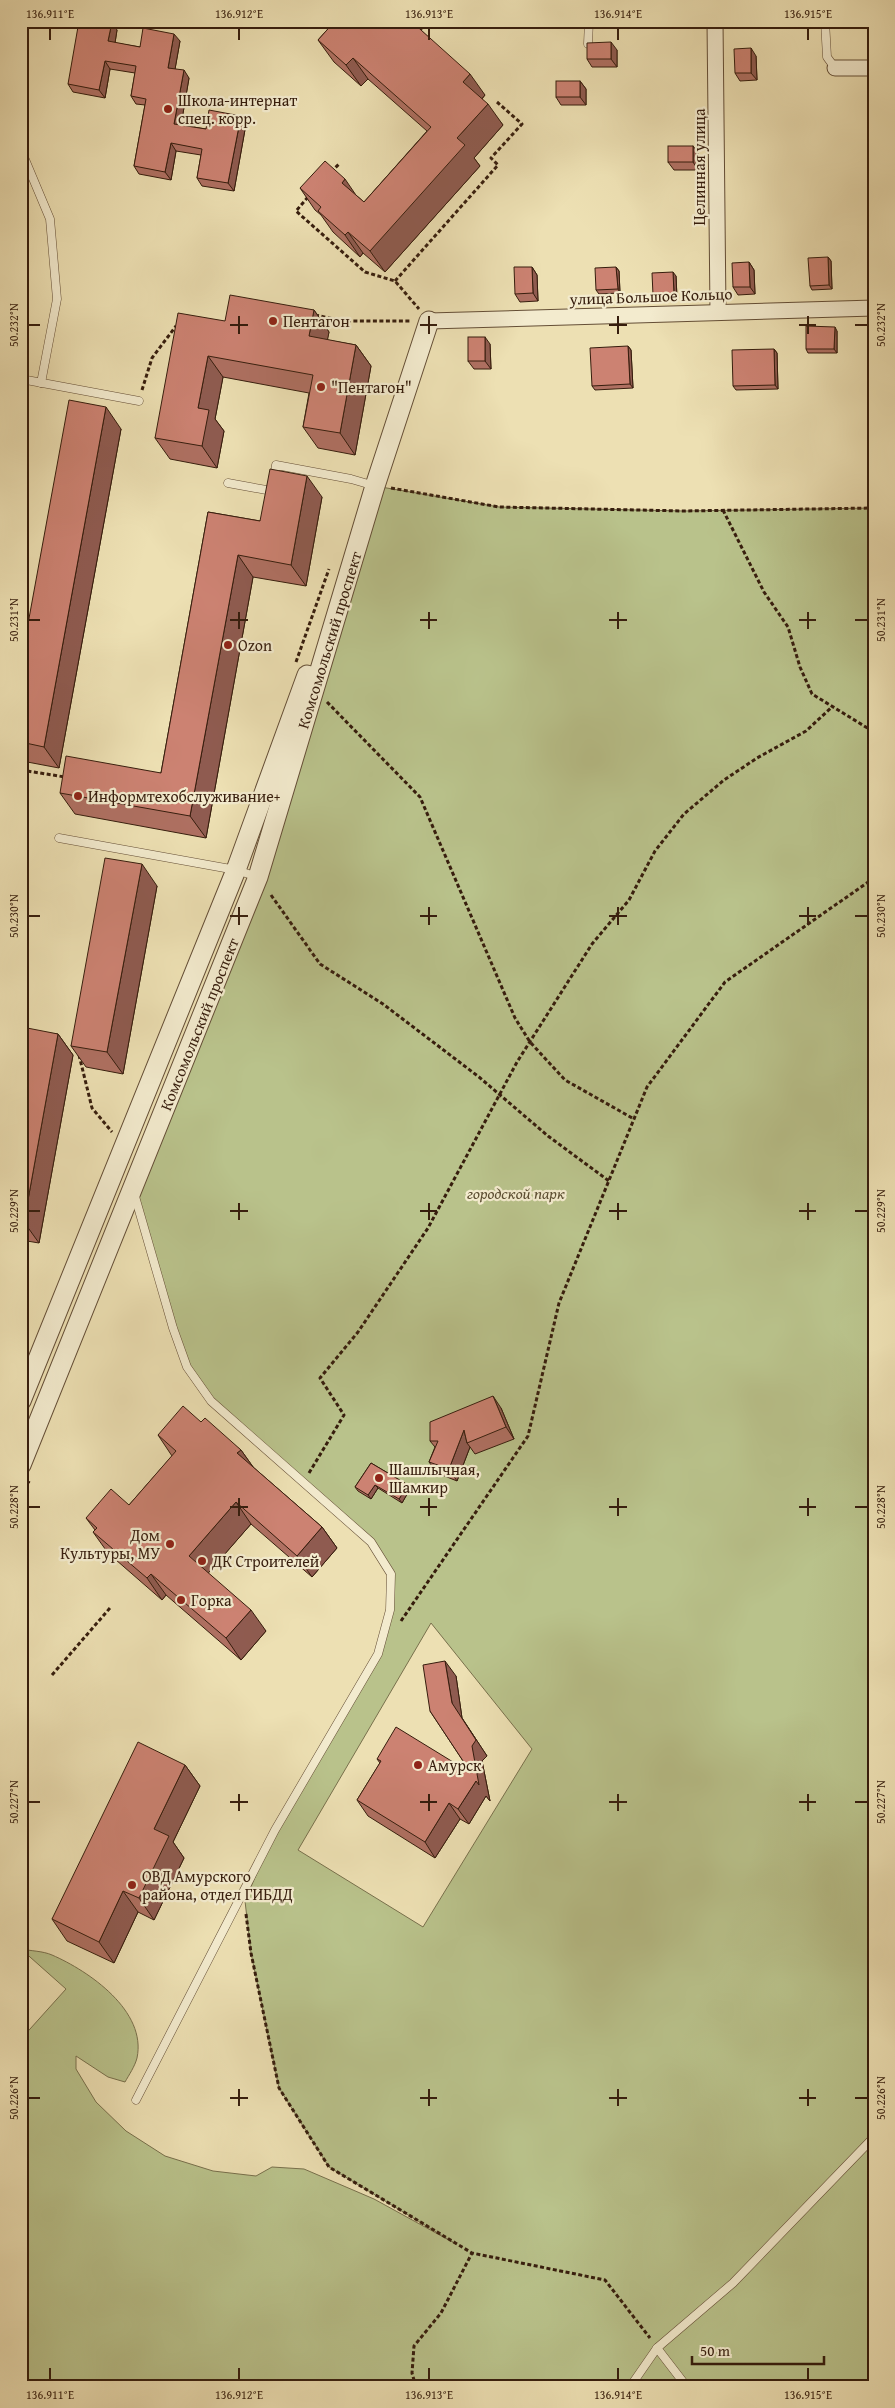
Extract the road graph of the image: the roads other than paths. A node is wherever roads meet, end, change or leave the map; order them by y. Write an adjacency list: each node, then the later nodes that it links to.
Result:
1 (589, 21): 4 (lane)
2 (715, 21): 9 (street, Целинная улица)
3 (825, 21): 5 (lane)
4 (588, 44)
5 (835, 68): 6 (street)
6 (874, 68)
7 (21, 150): 12 (lane)
8 (874, 308): 9 (street, улица Большое Кольцо)
9 (718, 312): 10 (street, улица Большое Кольцо)
10 (429, 321): 15 (street, Комсомольский проспект)
11 (21, 380): 12 (lane)
12 (41, 383): 13 (lane)
13 (139, 401)
14 (228, 483): 15 (lane)
15 (375, 486): 17 (street, Комсомольский проспект); 18 (street, Комсомольский проспект)
16 (59, 838): 17 (lane)
17 (236, 870): 18 (lane); 20 (street, Комсомольский проспект)
18 (258, 877): 19 (street, Комсомольский проспект)
19 (133, 1188): 21 (street, Комсомольский проспект); 22 (lane)
20 (21, 1401)
21 (21, 1465)
22 (136, 2100)
23 (874, 2137): 24 (lane)
24 (657, 2348): 25 (lane); 26 (lane)
25 (630, 2387)
26 (687, 2387)

